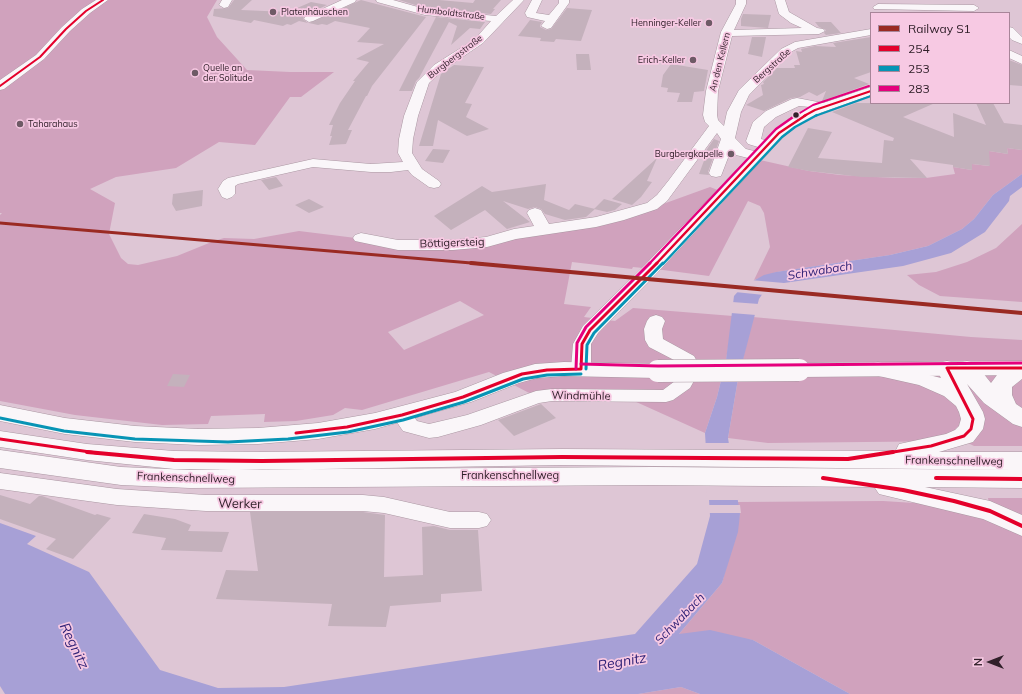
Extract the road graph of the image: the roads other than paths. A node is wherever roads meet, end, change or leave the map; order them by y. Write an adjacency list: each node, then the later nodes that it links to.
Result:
1 (103, 0): 23 (street)
2 (350, 0): 12 (street)
3 (381, 0): 13 (street, Humboldtstraße)
4 (519, 0): 13 (street, Burgbergstraße)
5 (537, 0): 6 (street)
6 (564, 0)
7 (741, 0): 17 (street, An den Kellern)
8 (780, 0): 14 (street)
9 (958, 0): 11 (street)
10 (878, 7): 11 (street)
11 (978, 10)
12 (309, 19)
13 (499, 19): 31 (street, Burgbergstraße)
14 (823, 31): 15 (street, Bergstraße); 17 (street, Bergstraße)
15 (870, 31)
16 (870, 31): 26 (street, Bergstraße)
17 (727, 33): 27 (street, An den Kellern)
18 (870, 42): 19 (street)
19 (855, 43)
20 (1010, 55): 21 (street)
21 (1018, 61): 22 (street)
22 (1010, 68)
23 (0, 86)
24 (870, 91): 25 (street)
25 (823, 107): 29 (street); 29 (street)
26 (734, 112): 27 (street, Böttigersteig); 28 (street)
27 (716, 125): 28 (street); 36 (street, Böttigersteig)
28 (728, 139): 30 (street); 32 (street)
29 (768, 145): 30 (street)
30 (757, 156): 41 (street)
31 (412, 165): 33 (street, Burgbergstraße); 34 (street)
32 (716, 173)
33 (434, 184)
34 (227, 194)
35 (535, 212): 36 (street)
36 (544, 229): 37 (street, Böttigersteig)
37 (361, 238)
38 (656, 321): 47 (street, Windmühle)
39 (957, 368): 40 (main road); 42 (main road); 44 (main road); 46 (main road)
40 (1022, 368)
41 (581, 369): 42 (main road, bridge); 47 (main road)
42 (878, 369): 44 (main road)
43 (1022, 371): 46 (main road)
44 (965, 401): 50 (main road)
45 (0, 413): 47 (main road)
46 (1015, 414)
47 (402, 415)
48 (0, 439): 52 (main road, Frankenschnellweg)
49 (0, 459): 52 (main road, Frankenschnellweg)
50 (848, 459): 51 (main road, Frankenschnellweg); 53 (main road, Frankenschnellweg)
51 (1022, 461)
52 (654, 466): 53 (main road, Frankenschnellweg)
53 (770, 467): 54 (main road, Frankenschnellweg)
54 (814, 477): 55 (main road, Frankenschnellweg); 58 (main road)
55 (1022, 479)
56 (0, 481): 57 (street, Werker)
57 (479, 520)
58 (1022, 526)

